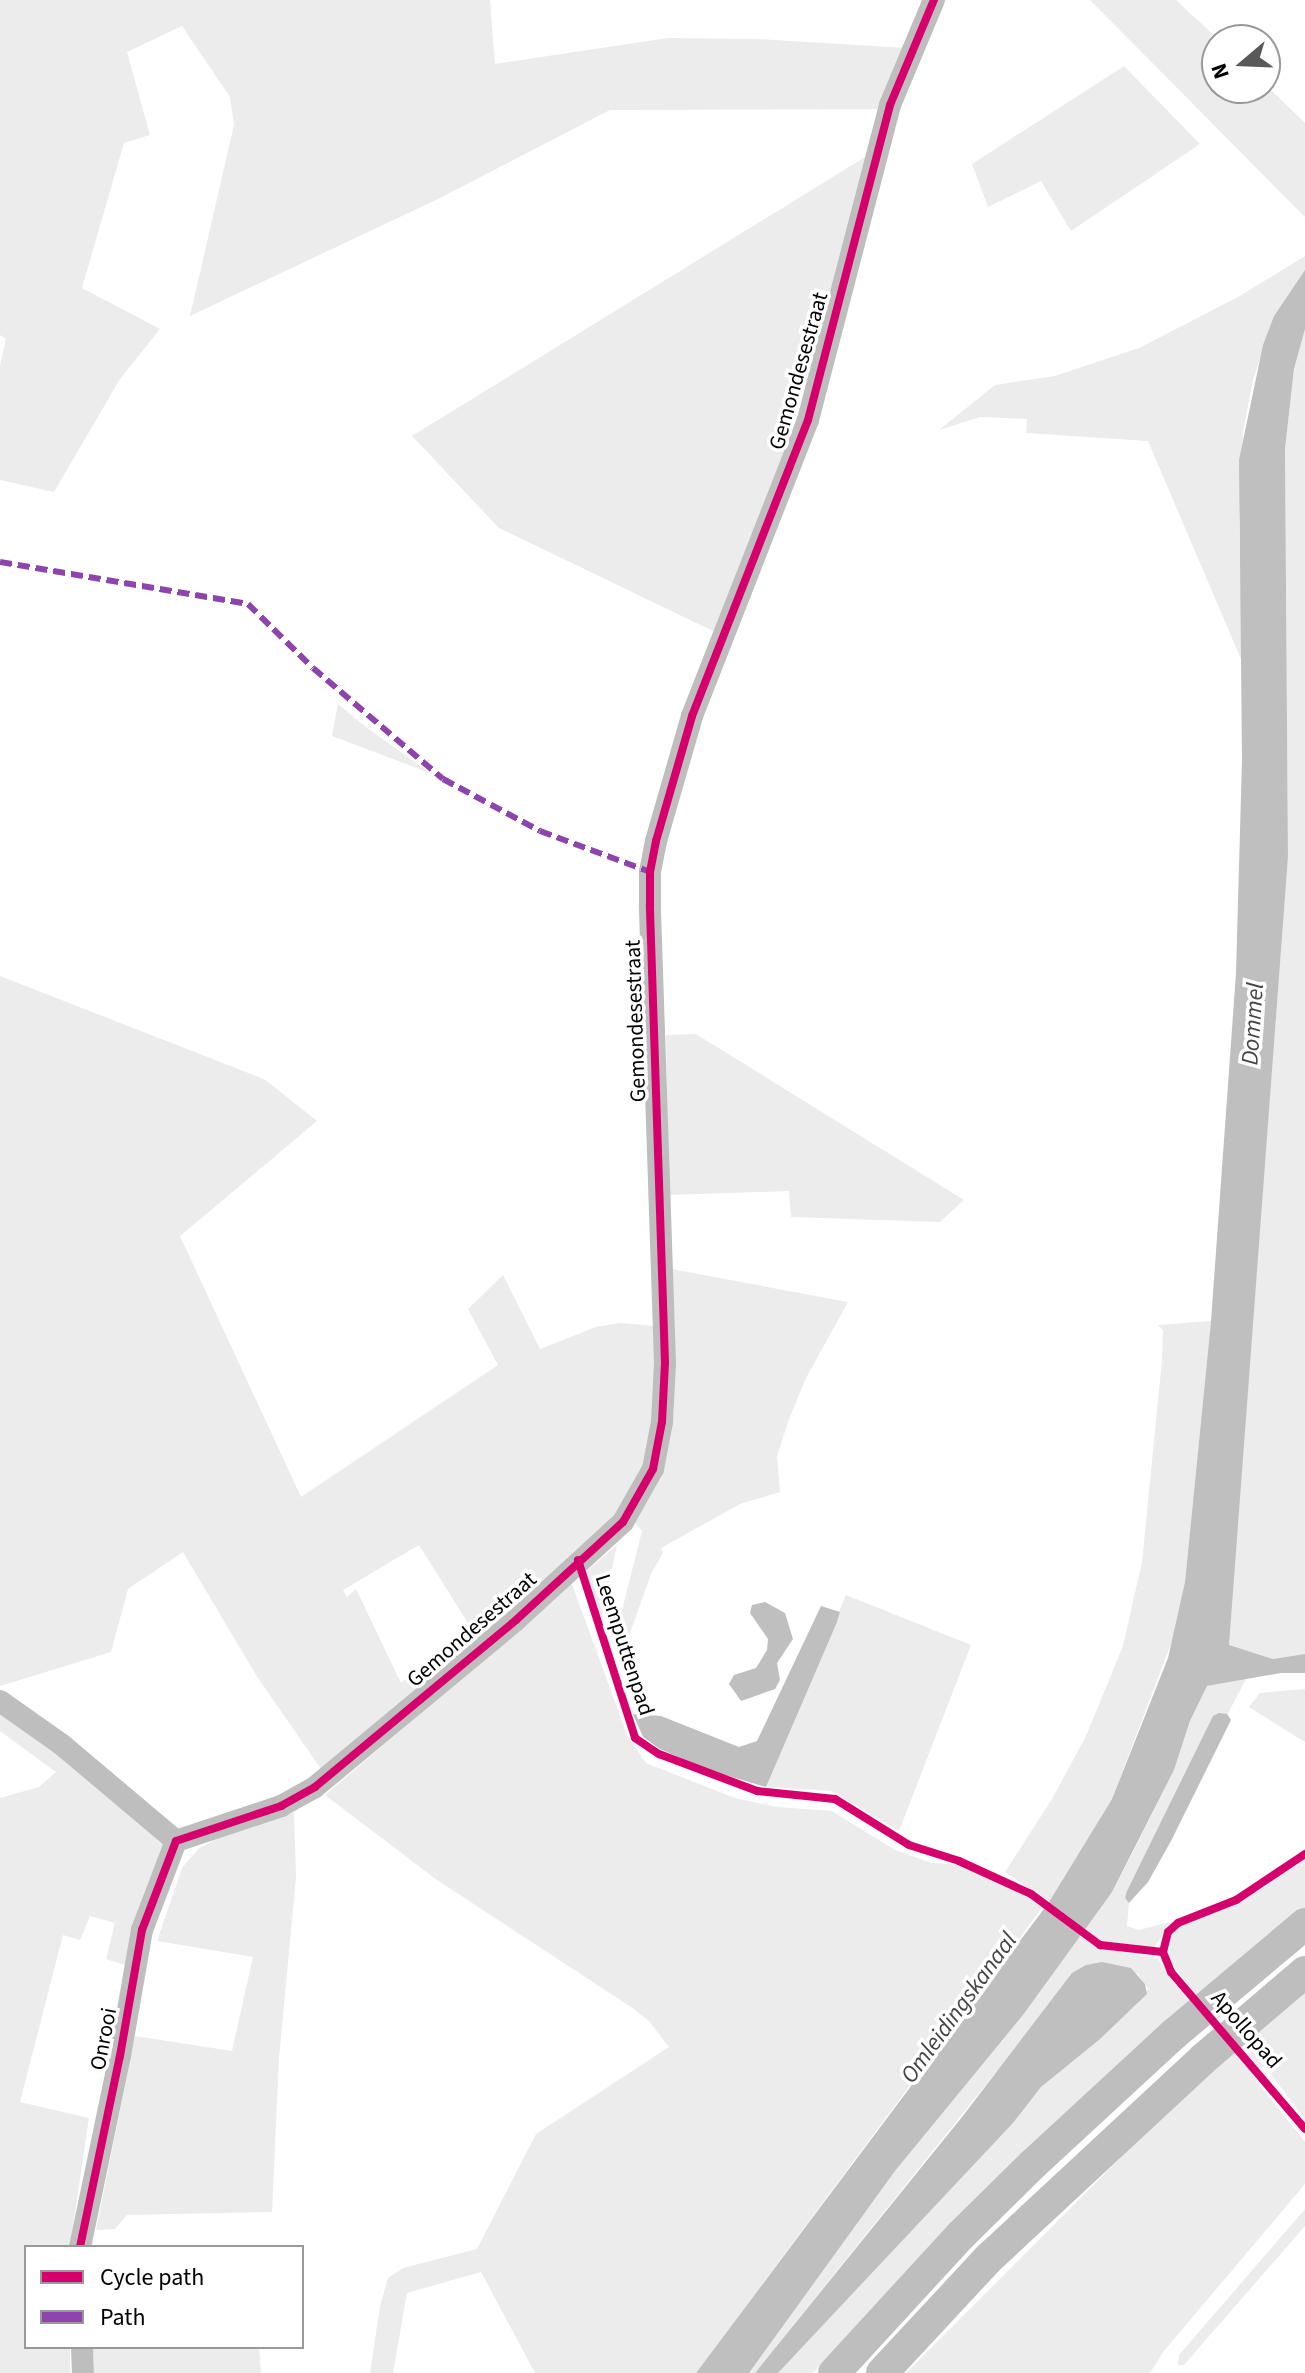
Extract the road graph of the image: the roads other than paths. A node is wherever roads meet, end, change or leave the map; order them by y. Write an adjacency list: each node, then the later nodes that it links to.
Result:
1 (934, 0): 3 (street, Gemondesestraat)
2 (0, 1701): 3 (street)
3 (176, 1841): 6 (street, Onrooi)
4 (1305, 1924): 9 (highway)
5 (1305, 1972): 10 (highway)
6 (80, 2245)
7 (82, 2349): 8 (street)
8 (83, 2373)
9 (834, 2373)
10 (882, 2373)

